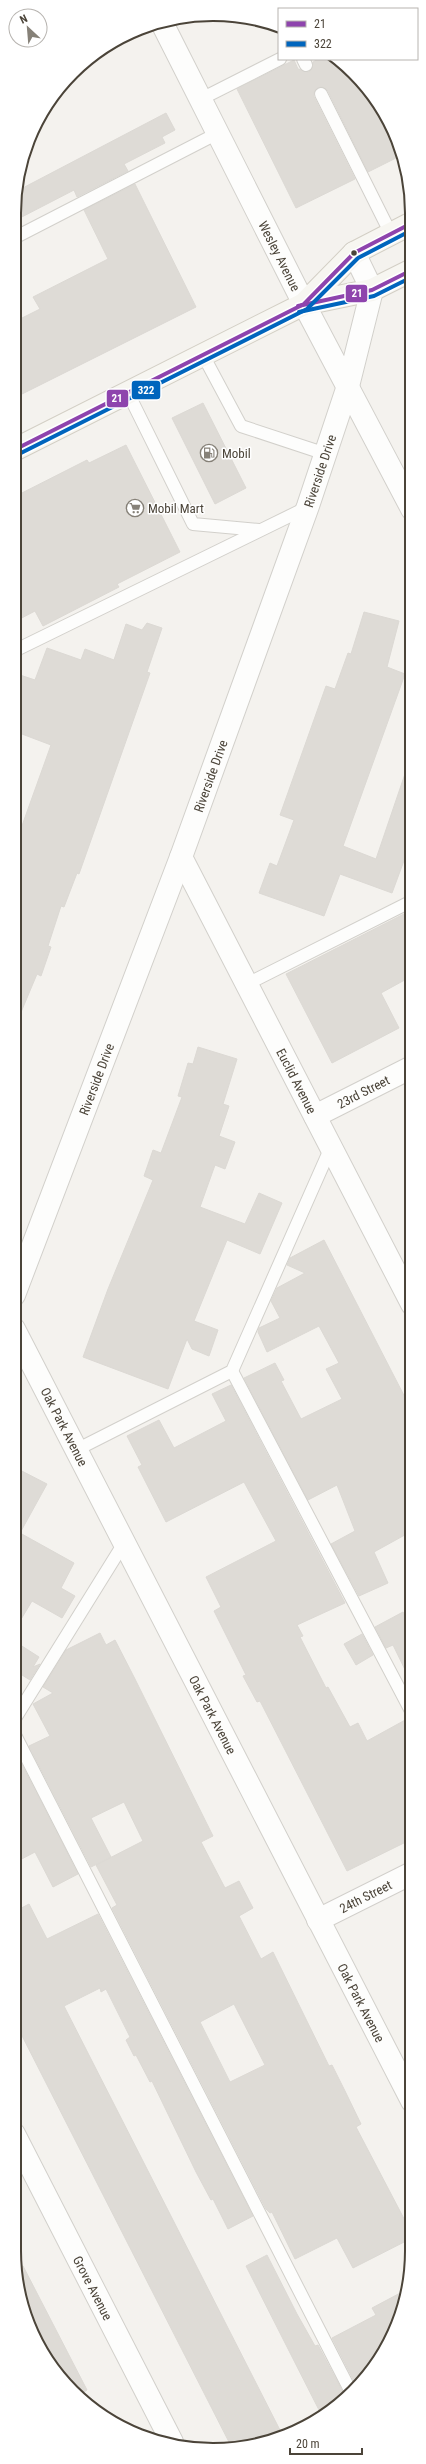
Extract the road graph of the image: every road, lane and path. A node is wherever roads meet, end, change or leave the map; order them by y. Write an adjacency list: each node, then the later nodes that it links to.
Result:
1 (164, 28): 4 (street, Wesley Avenue)
2 (278, 60): 4 (lane)
3 (321, 94): 8 (lane)
4 (201, 99): 5 (street, Wesley Avenue)
5 (218, 133): 7 (lane); 12 (street, Wesley Avenue)
6 (405, 227): 8 (main road)
7 (21, 234)
8 (391, 234): 9 (main road)
9 (354, 253): 11 (street); 12 (main road)
10 (405, 274): 11 (main road)
11 (372, 290): 12 (main road); 14 (street, Riverside Drive)
12 (304, 304): 13 (main road); 14 (street, Wesley Avenue)
13 (203, 355): 15 (main road); 17 (lane)
14 (348, 386): 17 (street, Riverside Drive); 18 (street, Wesley Avenue)
15 (128, 393): 16 (main road); 20 (lane)
16 (21, 446)
17 (326, 454): 19 (street, Riverside Drive)
18 (405, 496)
19 (308, 506): 20 (lane); 22 (street, Riverside Drive)
20 (260, 530): 21 (lane)
21 (21, 648)
22 (181, 857): 24 (street, Euclid Avenue); 28 (street, Riverside Drive)
23 (405, 904): 24 (lane)
24 (247, 984): 26 (street, Euclid Avenue)
25 (405, 1071): 26 (street, 23rd Street)
26 (315, 1116): 27 (street, Euclid Avenue)
27 (331, 1147): 29 (street, Euclid Avenue); 31 (lane)
28 (21, 1276)
29 (405, 1290)
30 (21, 1343): 32 (street, Oak Park Avenue)
31 (232, 1371): 32 (lane); 34 (lane)
32 (76, 1450): 33 (street, Oak Park Avenue)
33 (124, 1543): 35 (lane); 38 (street, Oak Park Avenue)
34 (405, 1700)
35 (21, 1709)
36 (21, 1747): 41 (lane)
37 (405, 1876): 38 (street, 24th Street)
38 (318, 1920): 39 (street, Oak Park Avenue)
39 (405, 2088)
40 (21, 2148): 42 (street, Grove Avenue)
41 (349, 2387)
42 (170, 2438)

